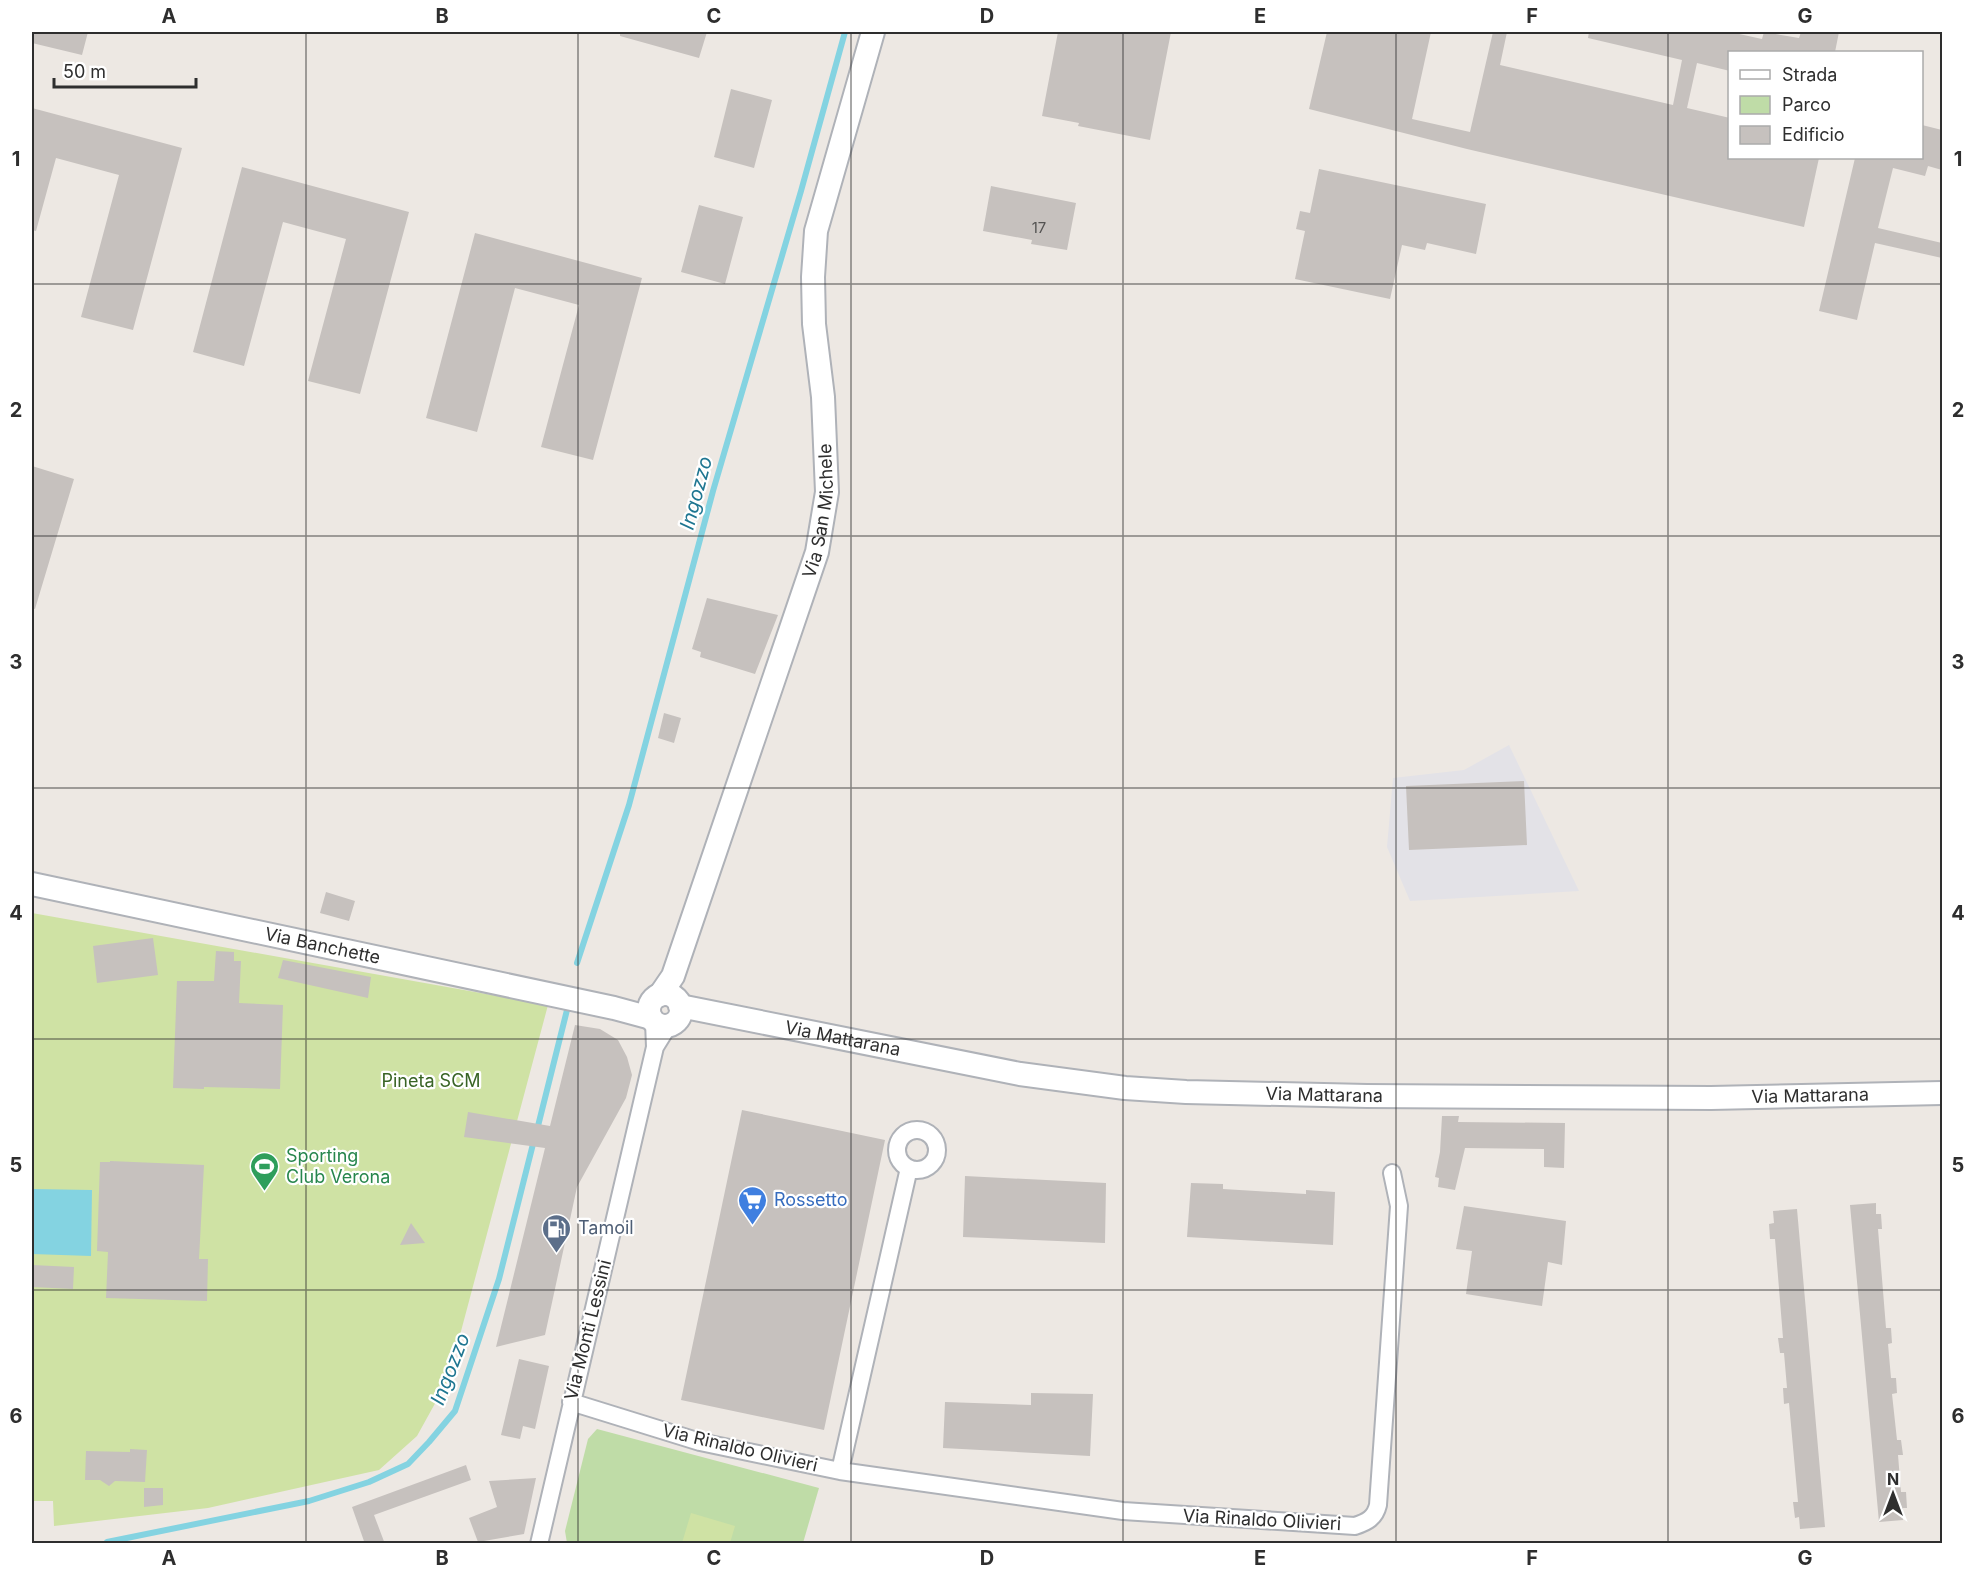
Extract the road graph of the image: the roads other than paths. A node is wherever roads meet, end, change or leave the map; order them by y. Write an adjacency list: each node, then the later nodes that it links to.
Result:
1 (873, 32): 3 (street, Via San Michele)
2 (32, 884): 3 (street, Via Banchette)
3 (666, 1007): 4 (street, Via Mattarana); 7 (street, Via Monti Lessini)
4 (1942, 1093)
5 (909, 1168): 8 (street, Via Rinaldo Olivieri)
6 (1392, 1173): 8 (street, Via Rinaldo Olivieri)
7 (571, 1402): 8 (street, Via Rinaldo Olivieri); 9 (street, Via Monti Lessini)
8 (840, 1471)
9 (539, 1544)

